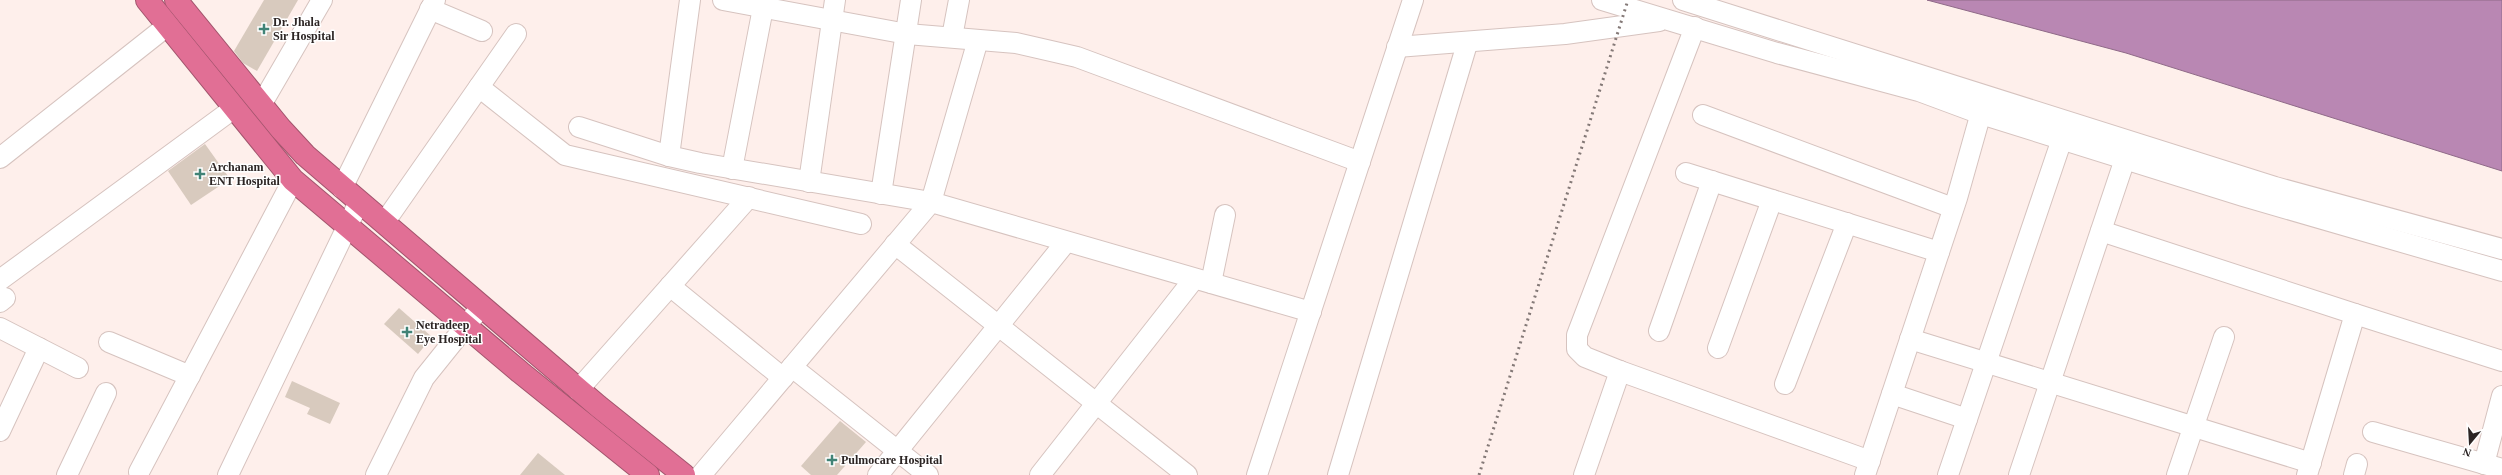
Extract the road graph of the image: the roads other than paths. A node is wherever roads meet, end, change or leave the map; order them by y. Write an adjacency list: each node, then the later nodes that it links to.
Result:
1 (147, 0): 17 (highway)
2 (176, 0): 27 (highway)
3 (322, 0): 27 (street)
4 (690, 0): 33 (street)
5 (723, 0): 13 (street)
6 (836, 0): 16 (street)
7 (911, 0): 21 (street)
8 (959, 0): 22 (street)
9 (1413, 0): 25 (street)
10 (1602, 0): 15 (street)
11 (1683, 0): 14 (street)
12 (433, 5): 19 (street); 42 (street)
13 (763, 8): 16 (street); 37 (street)
14 (1716, 11): 15 (street); 28 (street)
15 (1663, 20): 18 (street); 24 (street)
16 (833, 22): 21 (street); 41 (street)
17 (167, 26): 29 (highway); 34 (street)
18 (1696, 27): 28 (street); 78 (street)
19 (482, 30)
20 (516, 34): 26 (street)
21 (907, 34): 22 (street); 43 (street)
22 (952, 37): 23 (street)
23 (978, 40): 36 (street); 47 (street)
24 (1467, 44): 25 (street); 108 (street)
25 (1397, 47): 36 (street)
26 (480, 87): 44 (street); 50 (street)
27 (261, 105): 42 (highway)
28 (1984, 105): 32 (street); 48 (street); 57 (street)
29 (233, 108): 39 (highway); 62 (street)
30 (1703, 115): 48 (street)
31 (579, 127): 33 (street)
32 (2062, 139): 35 (street); 76 (street)
33 (669, 156): 37 (street)
34 (0, 158)
35 (2125, 159): 54 (street); 59 (street)
36 (1360, 162): 64 (street)
37 (732, 169): 41 (street)
38 (1686, 173): 40 (street)
39 (293, 180): 53 (highway); 80 (street)
40 (1712, 181): 45 (street); 69 (street)
41 (809, 182): 43 (street)
42 (342, 188): 46 (highway)
43 (881, 194): 47 (street)
44 (749, 197): 52 (street); 61 (street)
45 (1772, 200): 51 (street); 74 (street)
46 (359, 202): 50 (highway); 53 (street)
47 (931, 202): 55 (street); 56 (street)
48 (1953, 208): 58 (street)
49 (1226, 215): 60 (street)
50 (384, 223): 63 (highway)
51 (1847, 223): 58 (street); 82 (street)
52 (861, 224)
53 (347, 228): 67 (highway); 98 (street)
54 (2101, 231): 65 (street); 81 (street)
55 (1066, 242): 60 (street); 66 (street)
56 (895, 244): 66 (street); 79 (street)
57 (2502, 249)
58 (1939, 252): 70 (street)
59 (2502, 271)
60 (1203, 281): 64 (street); 87 (street)
61 (670, 286): 79 (street); 83 (street)
62 (2, 293)
63 (481, 307): 67 (street); 83 (highway)
64 (1311, 312): 107 (street)
65 (2355, 314): 75 (street); 95 (street)
66 (998, 326): 87 (street); 92 (street)
67 (465, 327): 99 (street); 100 (highway)
68 (0, 328): 73 (street)
69 (1658, 331)
70 (1910, 338): 76 (street); 85 (street)
71 (2224, 338): 89 (street)
72 (109, 342): 80 (street)
73 (38, 348): 77 (street); 90 (street)
74 (1718, 348)
75 (2502, 361)
76 (1986, 362): 81 (street); 88 (street)
77 (78, 368)
78 (1620, 371): 94 (street); 109 (street)
79 (787, 372): 92 (street); 102 (street)
80 (190, 376): 96 (street)
81 (2050, 382): 89 (street); 111 (street)
82 (1785, 384)
83 (578, 390): 101 (highway)
84 (106, 393): 97 (street)
85 (1892, 394): 88 (street); 94 (street)
86 (2502, 396): 93 (street)
87 (1097, 404): 105 (street); 106 (street)
88 (1967, 419): 110 (street)
89 (2193, 426): 95 (street); 112 (street)
90 (0, 431)
91 (2373, 432): 93 (street)
92 (898, 451): 103 (street); 104 (street)
93 (2493, 467)
94 (1867, 468)
95 (2309, 469)
96 (139, 472)
97 (67, 475)
98 (228, 475)
99 (376, 475)
100 (648, 475)
101 (684, 475)
102 (701, 475)
103 (878, 475)
104 (928, 475)
105 (1040, 475)
106 (1187, 475)
107 (1257, 475)
108 (1338, 475)
109 (1584, 475)
110 (1948, 475)
111 (2019, 475)
112 (2176, 475)

